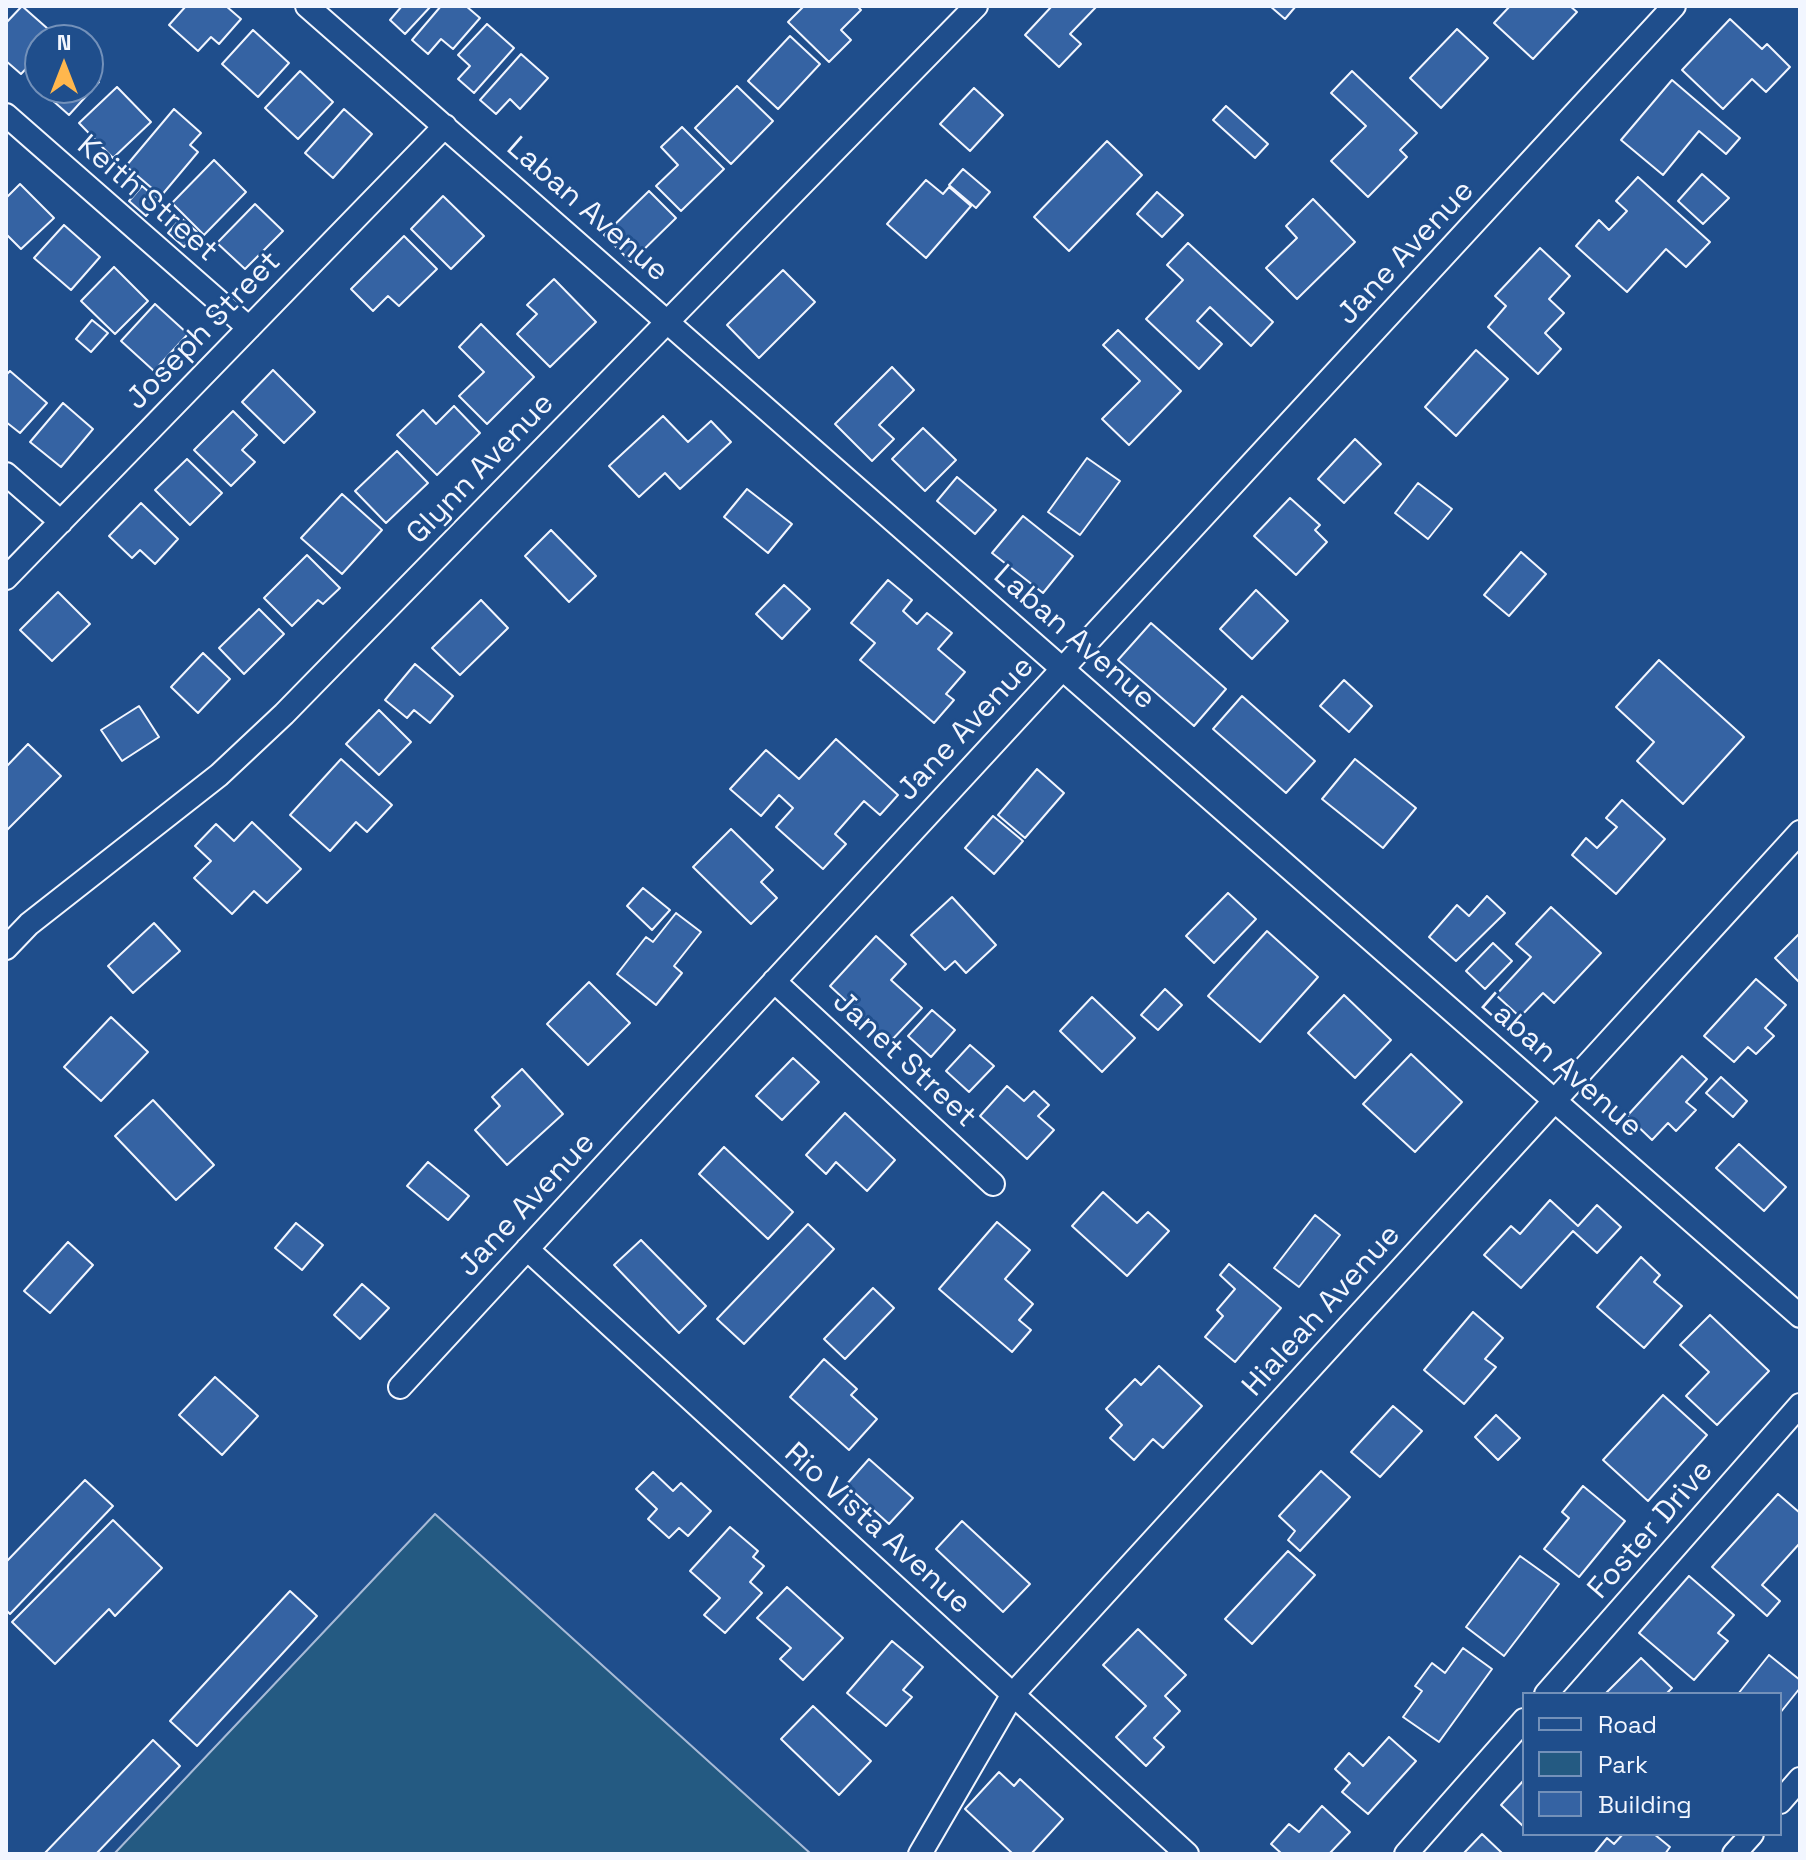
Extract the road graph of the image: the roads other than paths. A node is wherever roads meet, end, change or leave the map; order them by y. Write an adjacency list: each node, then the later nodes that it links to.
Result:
1 (307, 6): 5 (street, Laban Avenue)
2 (976, 6): 6 (street, Glynn Avenue)
3 (1674, 6): 11 (street, Jane Avenue)
4 (6, 115): 7 (street, Keith Street)
5 (445, 126): 6 (street, Laban Avenue); 7 (street, Joseph Street)
6 (668, 321): 11 (street, Laban Avenue); 13 (street, Glynn Avenue)
7 (249, 328): 9 (street, Joseph Street)
8 (6, 474): 9 (street)
9 (61, 522): 10 (street, Joseph Street)
10 (6, 578)
11 (1063, 669): 14 (street, Jane Avenue); 15 (street, Laban Avenue)
12 (1800, 832): 15 (street, Hialeah Avenue)
13 (6, 948)
14 (774, 981): 16 (street, Janet Street); 17 (street, Jane Avenue)
15 (1555, 1101): 18 (street, Laban Avenue); 22 (street, Hialeah Avenue)
16 (993, 1184)
17 (527, 1249): 19 (street, Jane Avenue); 22 (street, Rio Vista Avenue)
18 (1800, 1316)
19 (400, 1387)
20 (1800, 1405): 21 (street, Foster Drive)
21 (1548, 1692)
22 (1013, 1694): 27 (street, Hialeah Avenue); 28 (street, Rio Vista Avenue)
23 (1522, 1722): 29 (street)
24 (1800, 1779): 25 (street)
25 (1782, 1800)
26 (1750, 1836): 30 (street)
27 (920, 1854)
28 (1187, 1854)
29 (1406, 1854)
30 (1734, 1854)

